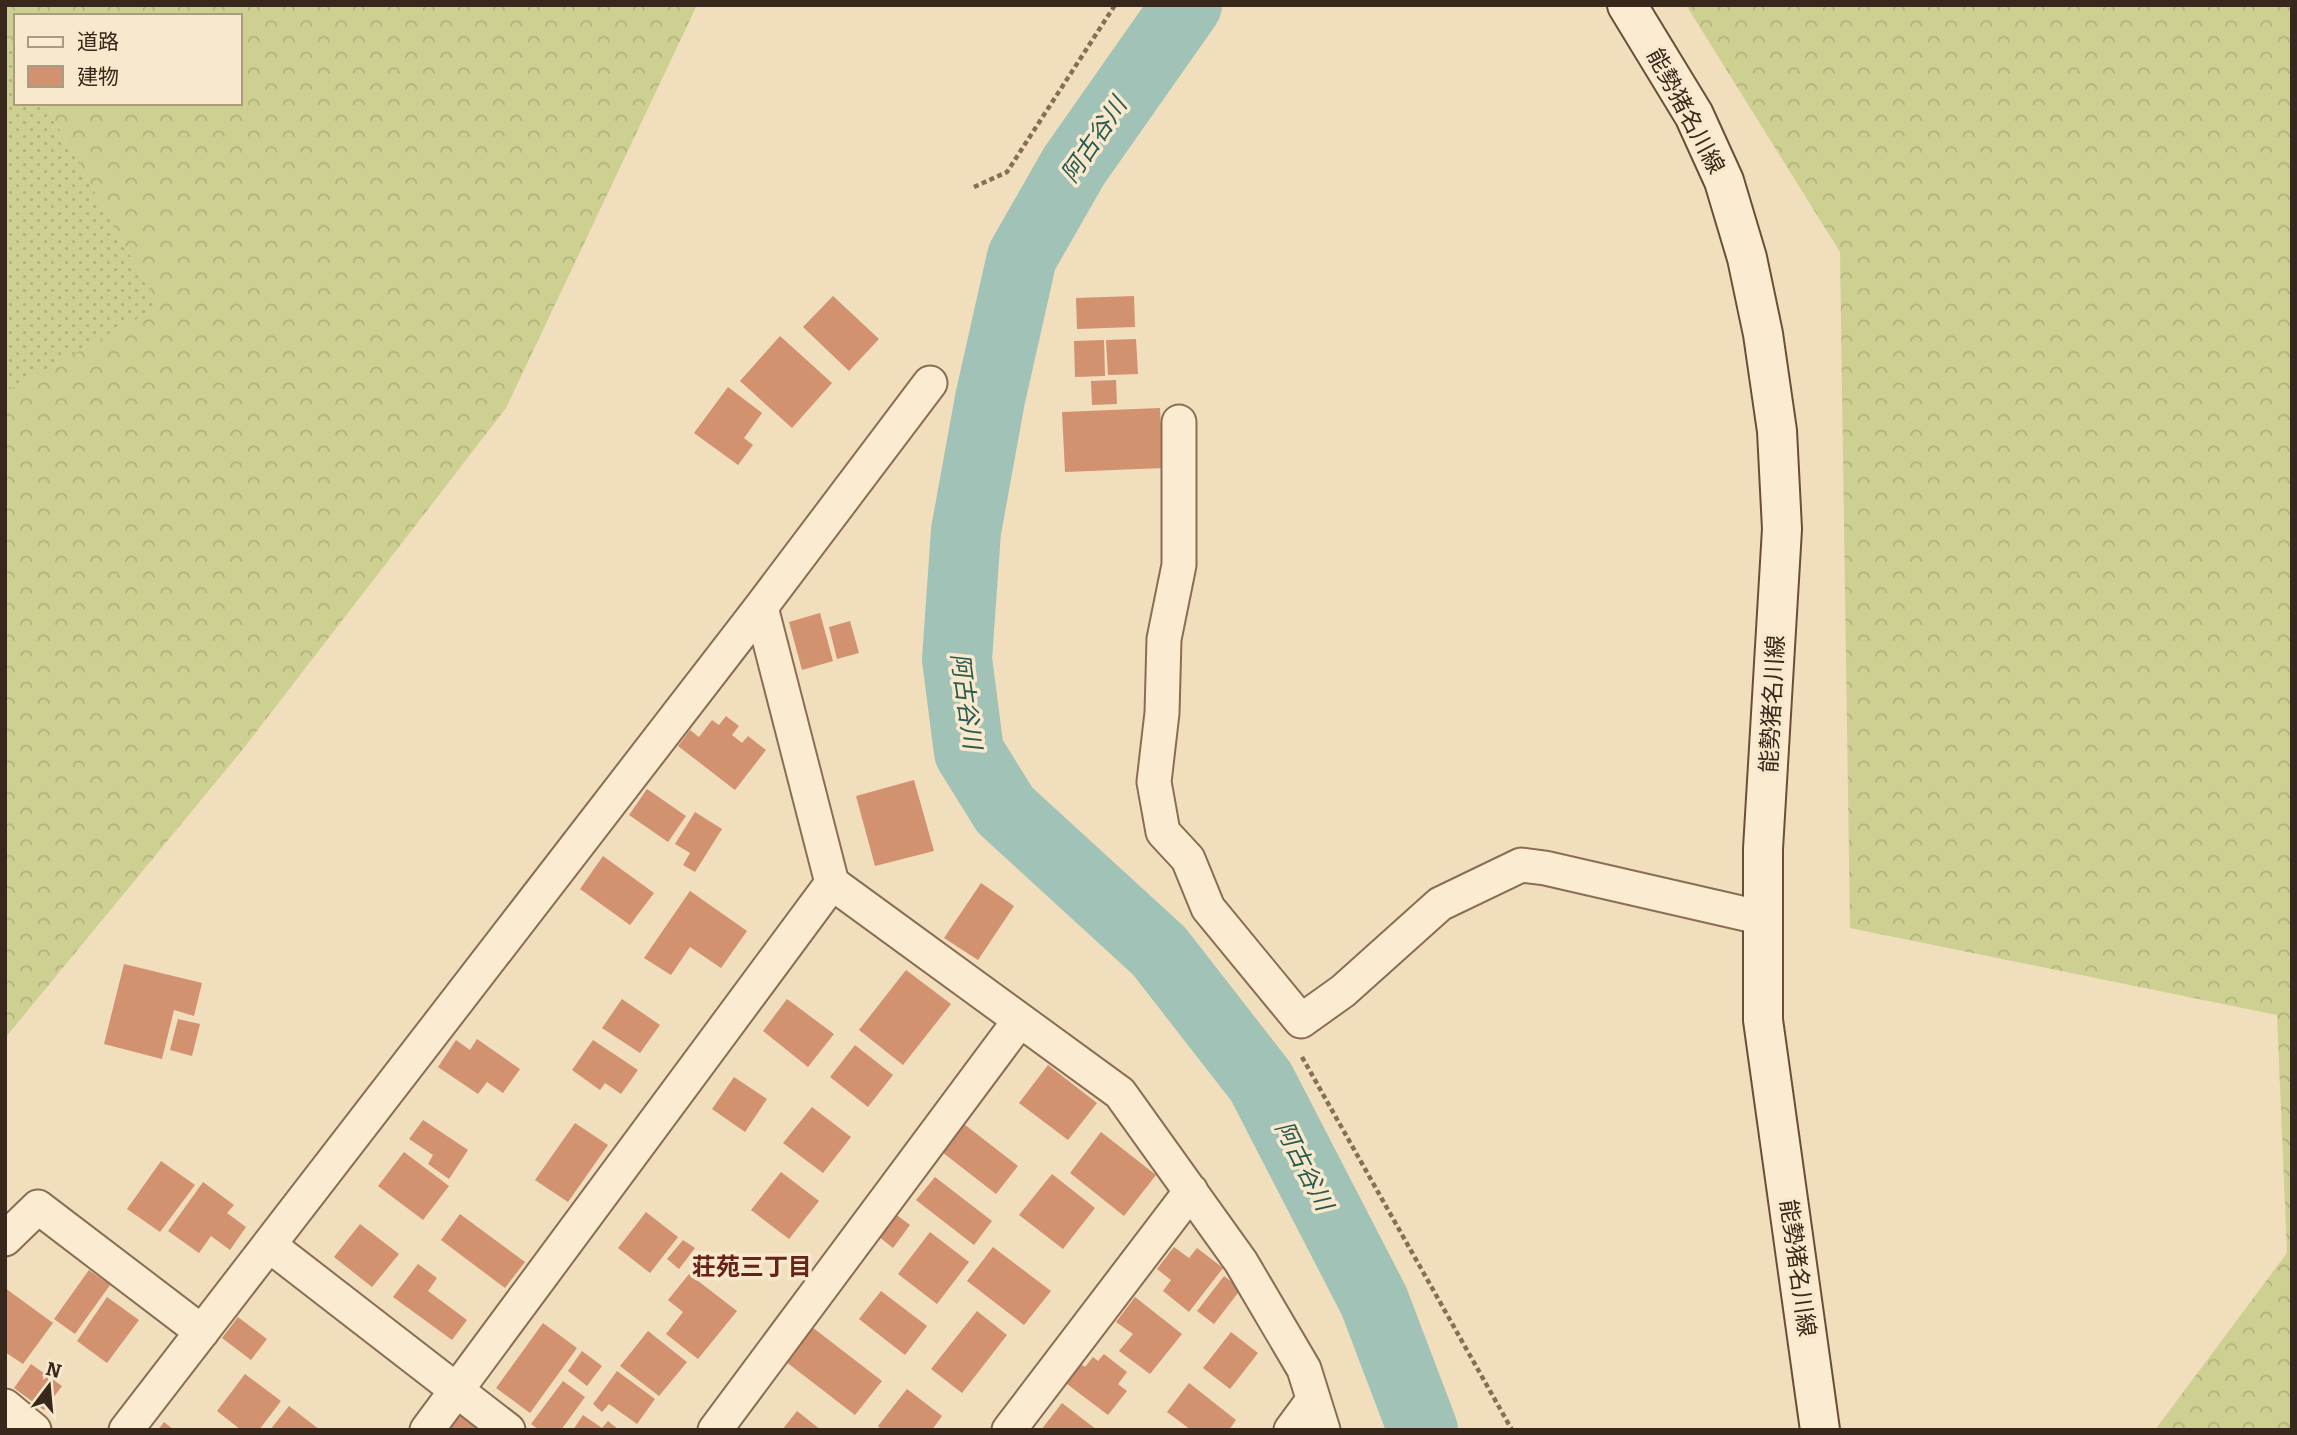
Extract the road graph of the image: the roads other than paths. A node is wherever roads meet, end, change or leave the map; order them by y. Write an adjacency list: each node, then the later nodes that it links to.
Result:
1 (1627, 5): 6 (main road, 能勢猪名川線)
2 (930, 383): 4 (street)
3 (1179, 422): 6 (street)
4 (761, 607): 5 (street); 10 (street)
5 (832, 883): 7 (street); 12 (street)
6 (1763, 918): 22 (main road, 能勢猪名川線)
7 (1020, 1020): 8 (street); 19 (street)
8 (1191, 1191): 14 (street); 20 (street)
9 (5, 1239): 11 (street)
10 (269, 1245): 11 (street); 12 (street)
11 (202, 1332): 16 (street)
12 (457, 1390): 17 (street); 18 (street)
13 (5, 1406): 15 (street)
14 (1318, 1415): 21 (street)
15 (34, 1430)
16 (127, 1430)
17 (427, 1430)
18 (508, 1430)
19 (715, 1430)
20 (1009, 1430)
21 (1291, 1430)
22 (1820, 1430)

